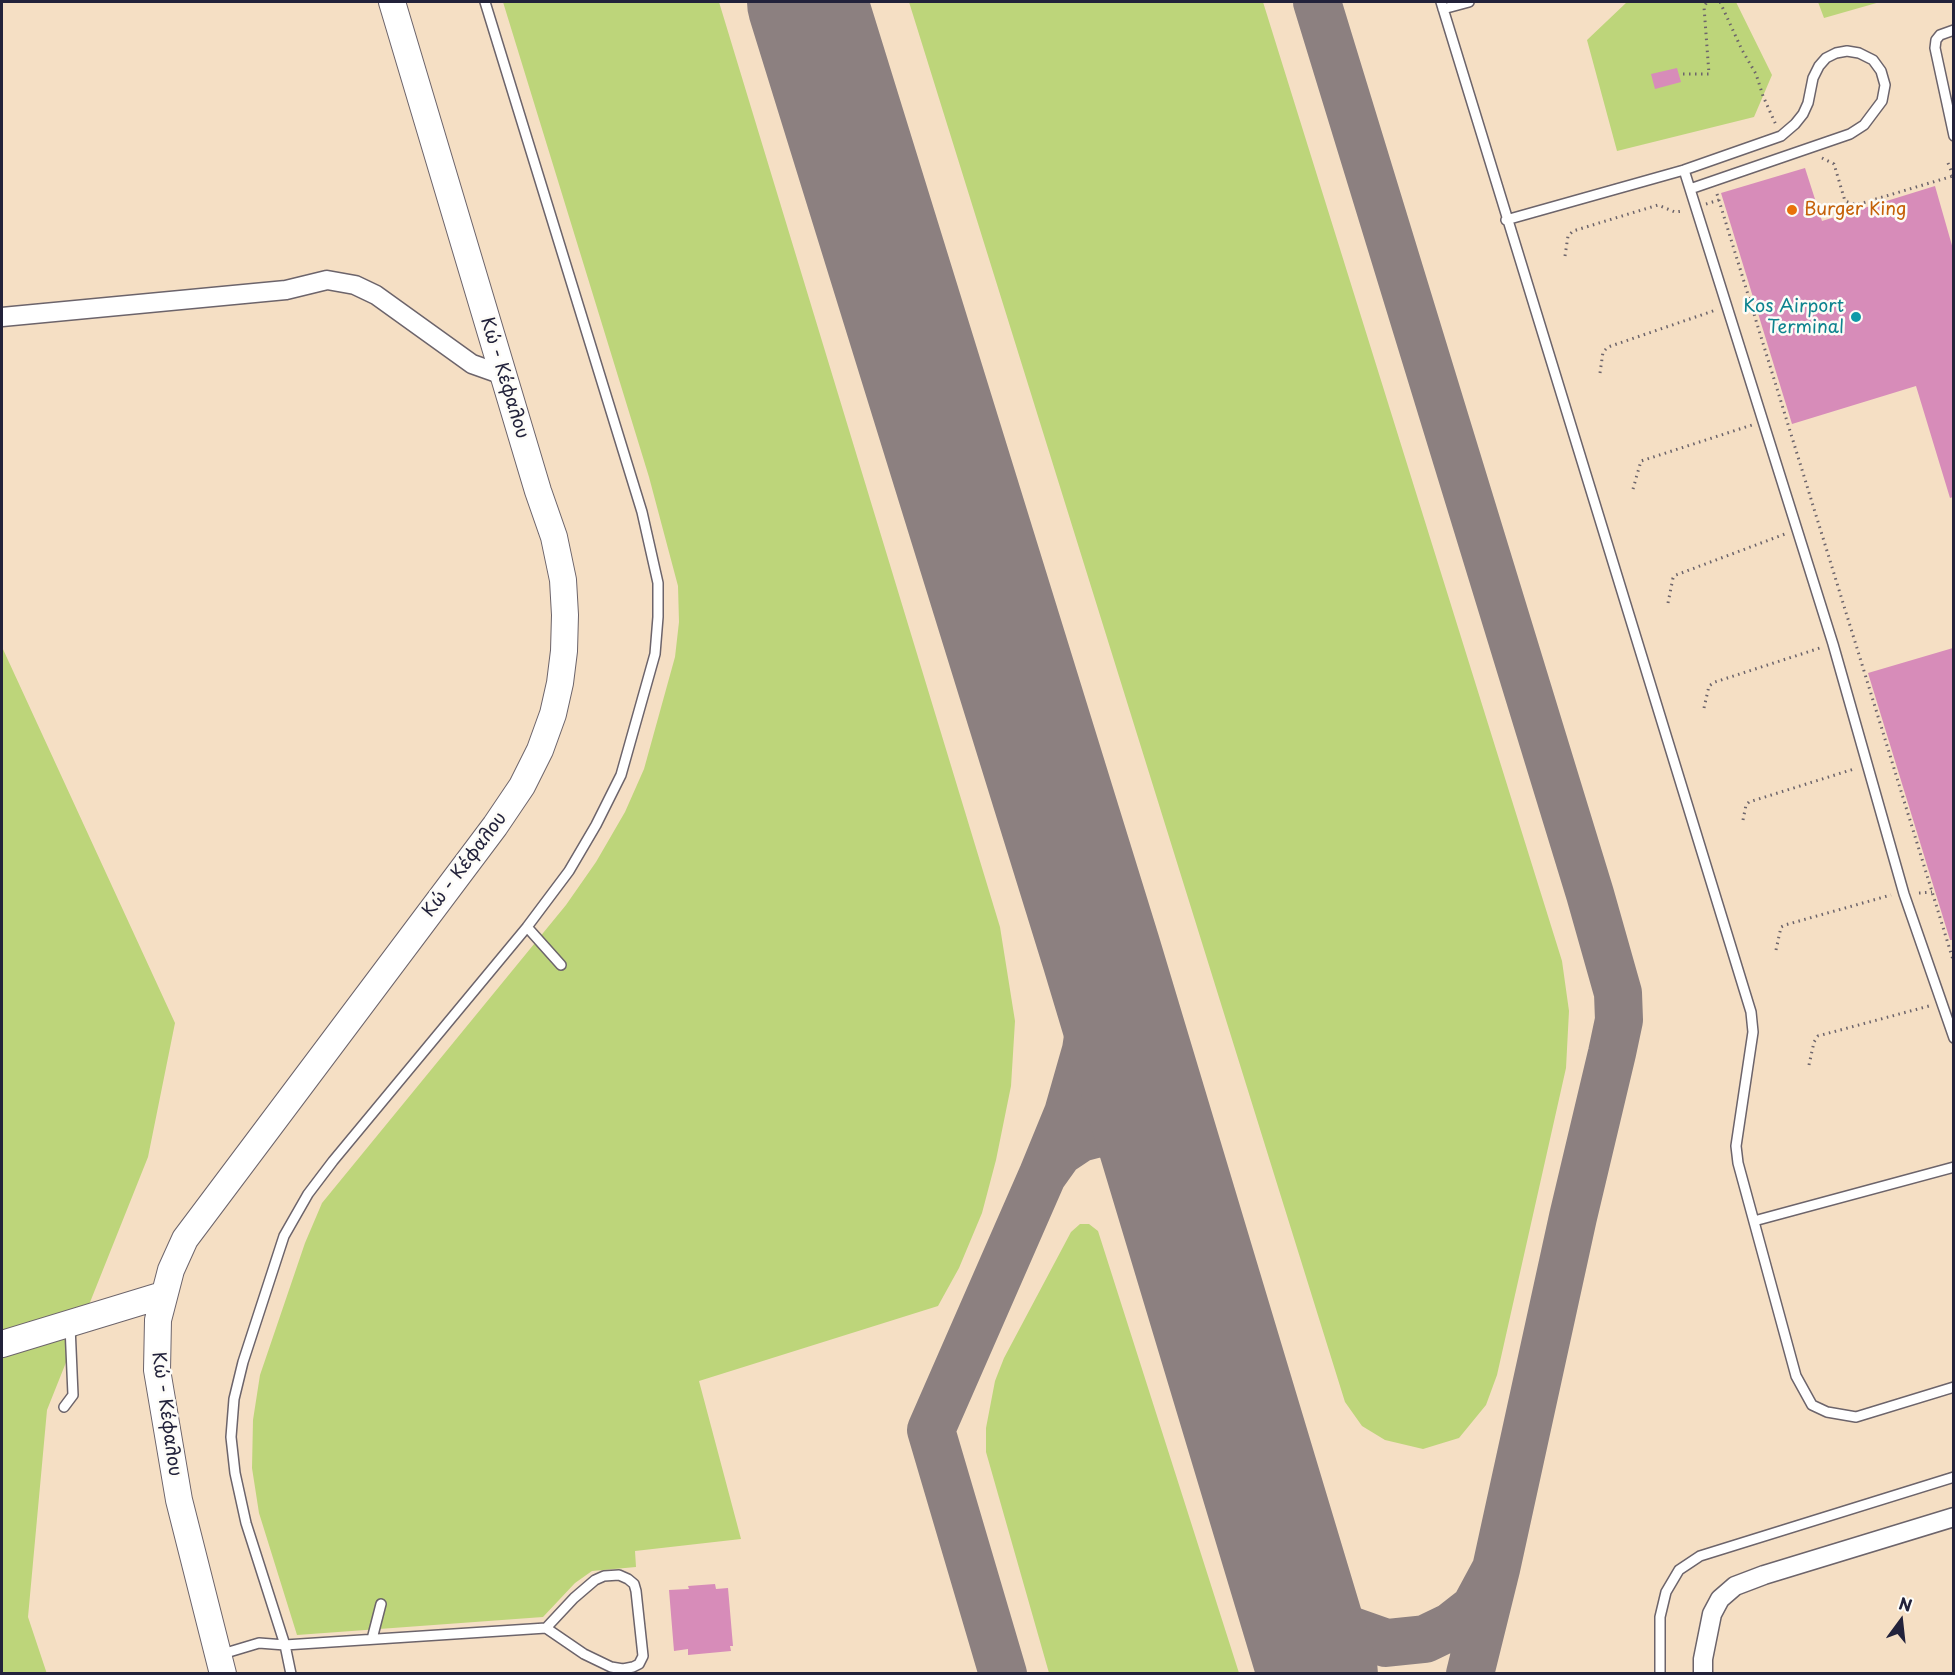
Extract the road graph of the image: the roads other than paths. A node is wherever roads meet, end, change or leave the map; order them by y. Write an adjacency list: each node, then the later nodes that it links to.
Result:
1 (392, 2): 11 (main road, Κώ - Κέφαλου)
2 (485, 2): 12 (lane)
3 (1469, 2): 4 (lane)
4 (1442, 5): 9 (lane)
5 (1953, 30): 6 (lane)
6 (1953, 136)
7 (1684, 170): 8 (lane); 8 (lane); 9 (lane)
8 (1690, 189): 15 (lane)
9 (1506, 220): 18 (lane)
10 (2, 316): 11 (street)
11 (503, 375): 19 (main road, Κώ - Κέφαλου)
12 (527, 927): 13 (lane); 29 (lane)
13 (561, 965)
14 (1953, 1004): 15 (lane)
15 (1942, 1005): 16 (lane)
16 (1953, 1038)
17 (1953, 1167): 18 (lane)
18 (1754, 1221): 22 (lane)
19 (163, 1295): 20 (main road); 30 (main road, Κώ - Κέφαλου)
20 (70, 1323): 21 (main road); 23 (lane)
21 (2, 1344)
22 (1953, 1387)
23 (64, 1407)
24 (1953, 1477): 32 (lane)
25 (1953, 1517): 33 (street)
26 (381, 1604): 28 (lane)
27 (546, 1628): 27 (lane); 28 (lane)
28 (372, 1639): 29 (lane)
29 (285, 1645): 30 (lane); 31 (lane)
30 (221, 1665)
31 (291, 1674)
32 (1660, 1674)
33 (1703, 1674)

